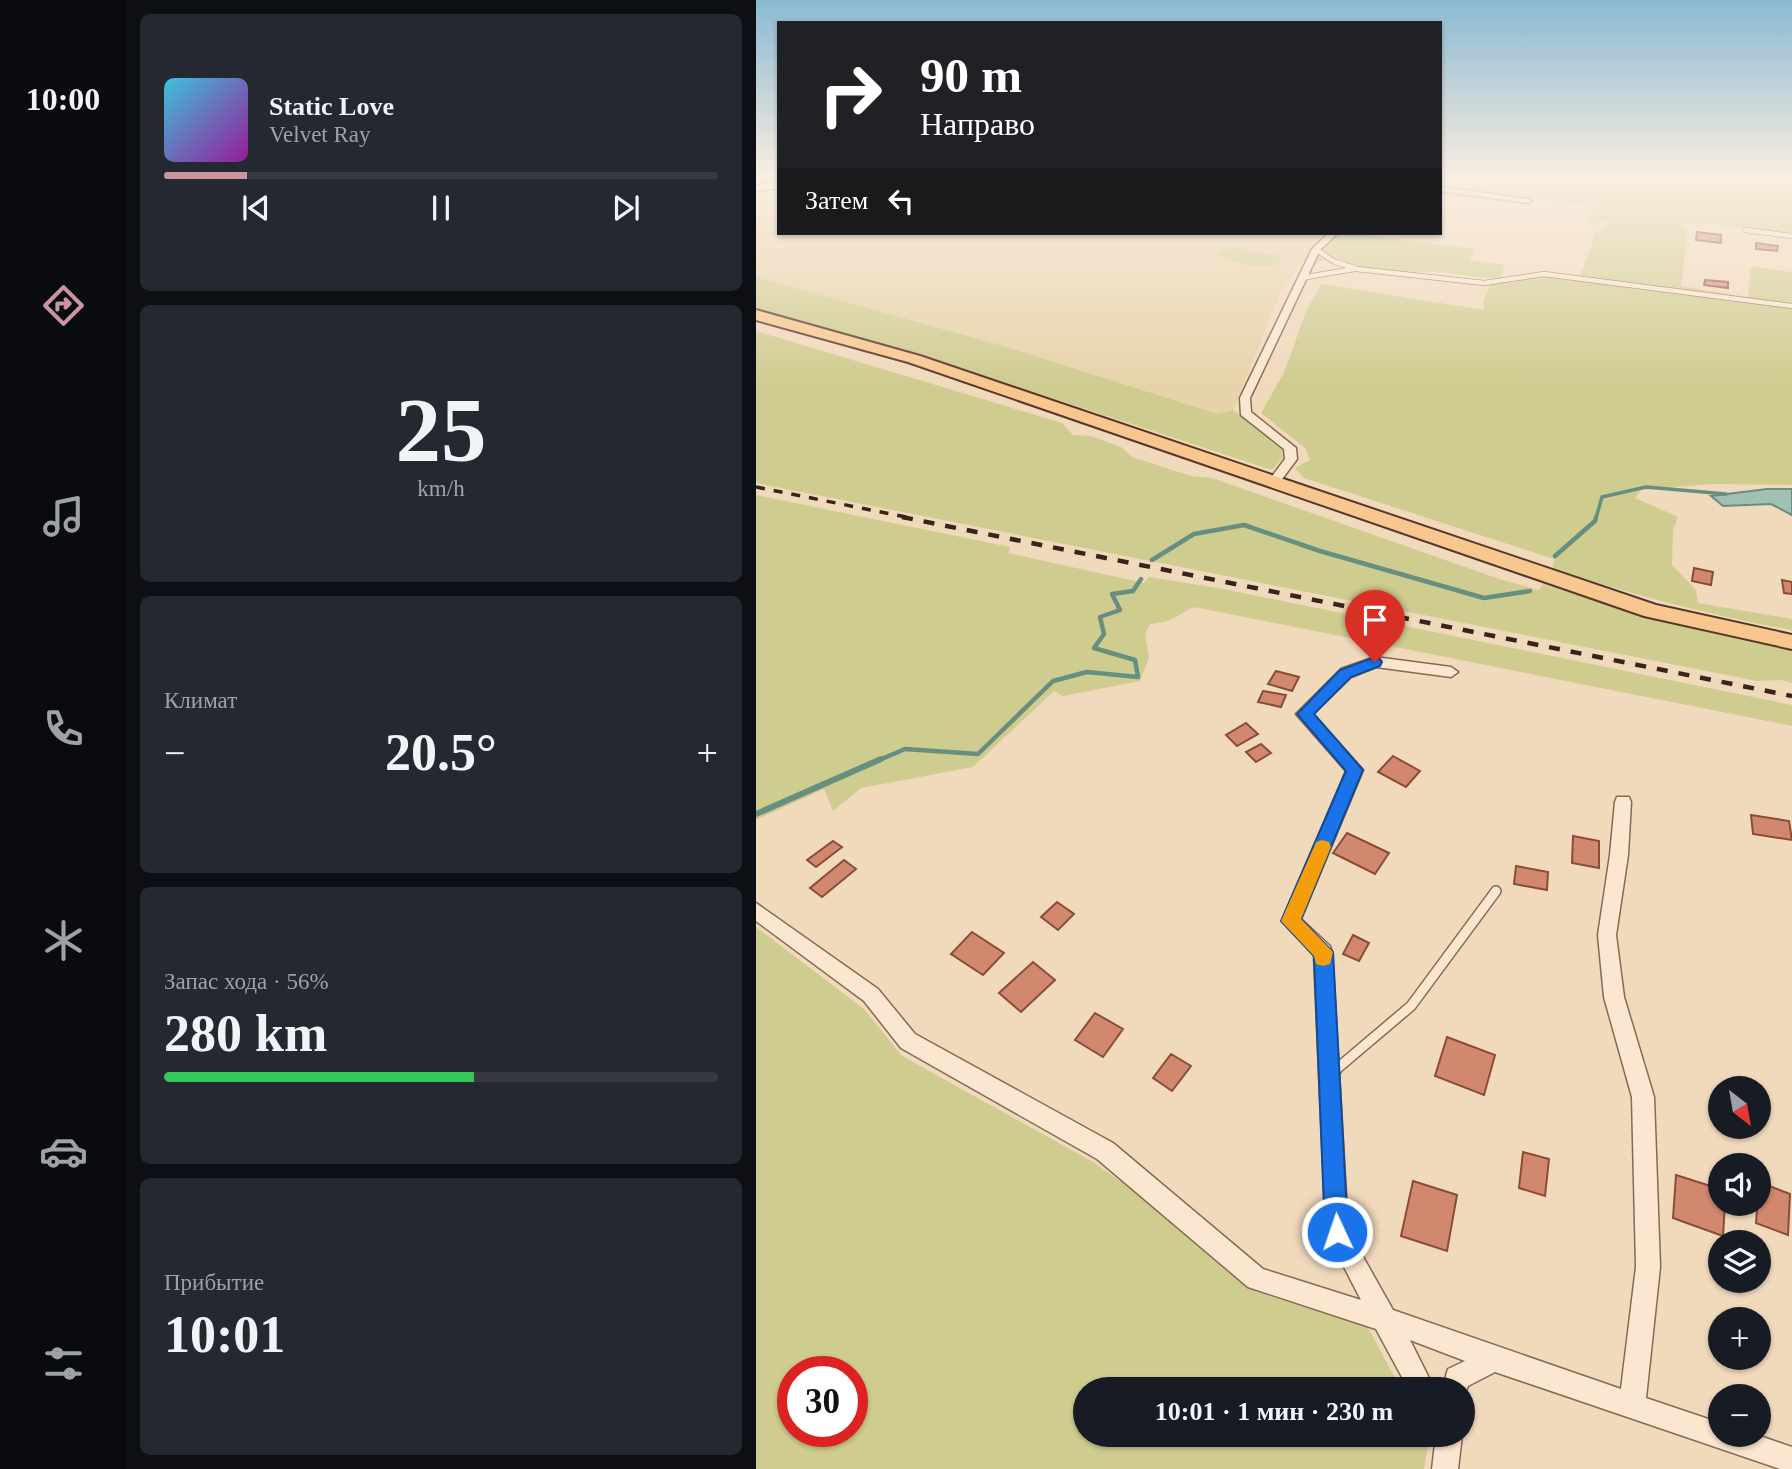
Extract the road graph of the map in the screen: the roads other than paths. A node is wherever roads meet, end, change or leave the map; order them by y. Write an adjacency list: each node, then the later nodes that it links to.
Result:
1 (1316, 249): 2 (lane); 3 (street)
2 (1357, 269): 3 (lane); 4 (lane)
3 (1301, 278): 6 (street)
4 (1792, 306)
5 (756, 315): 6 (main road)
6 (1273, 484): 7 (main road)
7 (1792, 642)
8 (1451, 672): 12 (street)
9 (1623, 802): 17 (street)
10 (1496, 891): 12 (lane)
11 (756, 911): 13 (street)
12 (1329, 1076): 13 (street)
13 (1384, 1319): 14 (street); 15 (street)
14 (1494, 1359): 16 (street); 17 (street)
15 (1416, 1377)
16 (1459, 1377)
17 (1632, 1406): 19 (street)
18 (1448, 1447): 20 (street)
19 (1792, 1460)
20 (1445, 1469)

